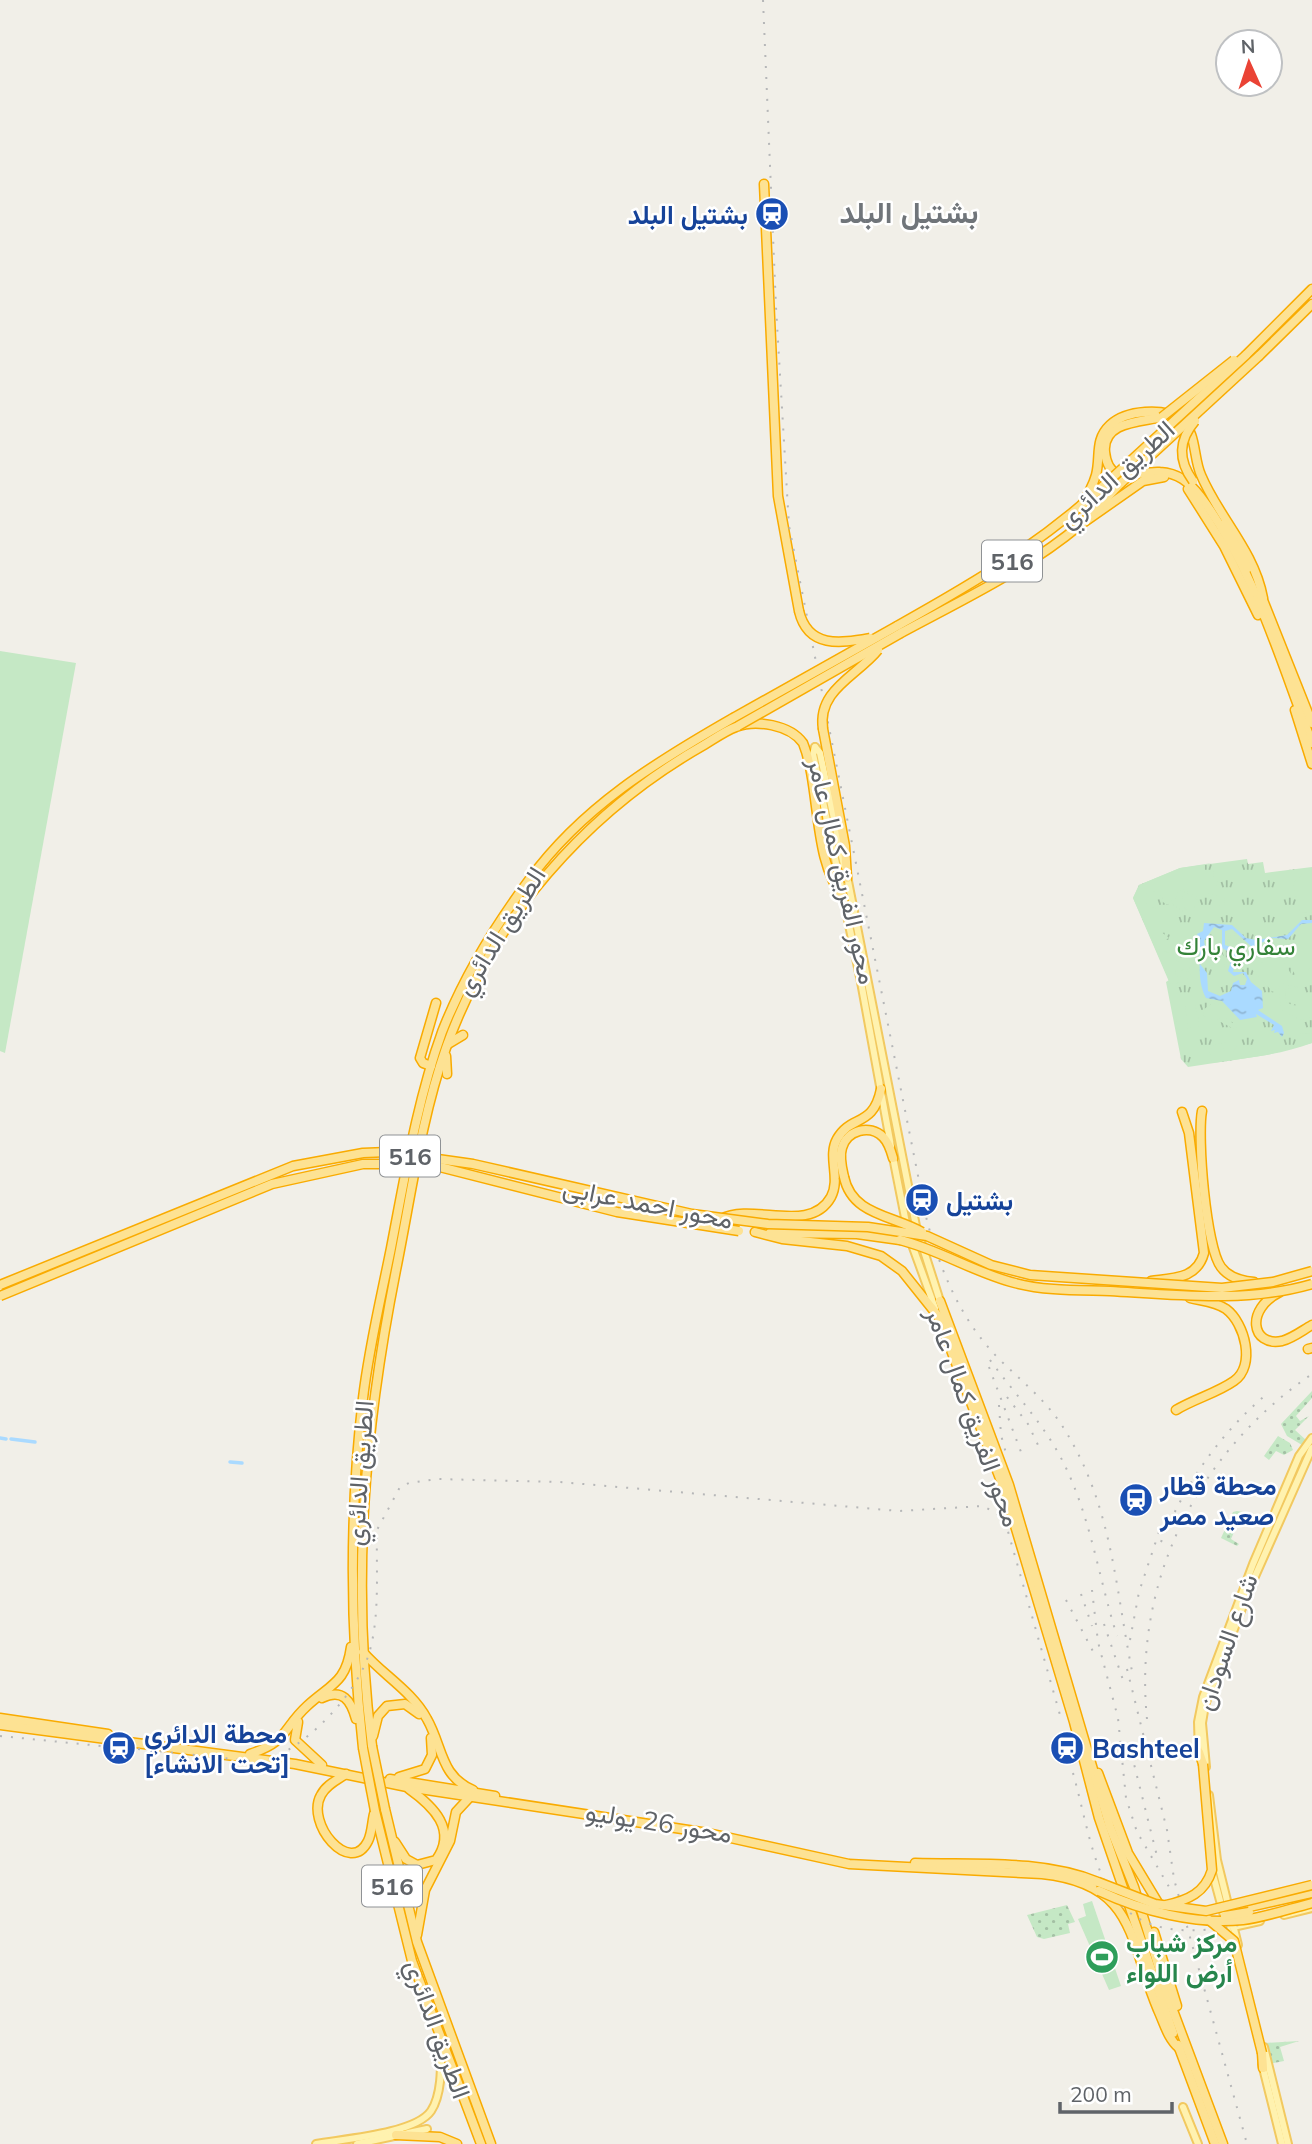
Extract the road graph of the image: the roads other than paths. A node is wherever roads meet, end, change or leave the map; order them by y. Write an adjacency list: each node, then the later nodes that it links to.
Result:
1 (764, 184): 12 (highway, bridge)
2 (1312, 289): 4 (highway, الطريق الدائري / 516)
3 (1312, 304): 5 (highway, الطريق الدائري / 516, bridge)
4 (1246, 355): 6 (highway, الطريق الدائري / 516, bridge); 6 (highway, bridge)
5 (1205, 407): 8 (highway, الطريق الدائري / 516, bridge); 9 (highway, bridge)
6 (1113, 474): 7 (highway, الطريق الدائري / 516); 10 (highway)
7 (1080, 508): 9 (highway); 11 (highway, الطريق الدائري / 516)
8 (1083, 523): 10 (highway); 11 (highway, الطريق الدائري / 516)
9 (1263, 598): 13 (highway)
10 (1264, 620): 13 (highway)
11 (899, 630): 12 (highway, الطريق الدائري / 516, bridge)
12 (879, 641): 15 (highway, الطريق الدائري / 516, bridge); 20 (highway, bridge)
13 (1295, 689): 14 (highway); 16 (highway); 17 (highway); 19 (highway)
14 (1312, 705)
15 (736, 722): 18 (highway, الطريق الدائري / 516); 21 (highway)
16 (1312, 723)
17 (1312, 743)
18 (681, 753): 22 (highway, الطريق الدائري / 516); 22 (highway, الطريق الدائري / 516)
19 (1312, 764)
20 (847, 878): 21 (main road, محور الفريق كمال عامر); 33 (main road, محور الفريق كمال عامر)
21 (844, 898): 29 (main road, محور الفريق كمال عامر)
22 (471, 979): 23 (highway, الطريق الدائري / 516)
23 (463, 996): 26 (highway, الطريق الدائري / 516); 27 (highway, الطريق الدائري / 516)
24 (436, 1003): 27 (highway)
25 (463, 1035): 26 (highway)
26 (447, 1046): 28 (highway); 50 (highway, الطريق الدائري / 516)
27 (432, 1066): 50 (highway, الطريق الدائري / 516)
28 (447, 1073)
29 (881, 1089): 32 (main road, محور الفريق كمال عامر); 35 (highway)
30 (1202, 1111): 42 (highway, bridge)
31 (1182, 1112): 41 (highway)
32 (893, 1158): 34 (main road, محور الفريق كمال عامر); 39 (highway, bridge)
33 (913, 1211): 34 (main road); 37 (main road, محور الفريق كمال عامر)
34 (904, 1213): 36 (main road, محور الفريق كمال عامر)
35 (721, 1219): 39 (highway, محور احمد عرابى, bridge); 44 (highway, محور احمد عرابى, bridge)
36 (907, 1226): 37 (main road); 49 (main road, محور الفريق كمال عامر)
37 (916, 1226): 48 (main road, محور الفريق كمال عامر)
38 (755, 1232): 46 (highway, محور احمد عرابى, bridge); 47 (highway, محور احمد عرابى, bridge); 49 (highway)
39 (927, 1236): 41 (highway, محور احمد عرابى, bridge)
40 (1312, 1271): 42 (highway, محور احمد عرابى, bridge)
41 (1151, 1281): 42 (highway, محور احمد عرابى, bridge)
42 (1263, 1284)
43 (1312, 1284): 45 (highway, محور احمد عرابى, bridge)
44 (0, 1285)
45 (1280, 1292): 46 (highway, محور احمد عرابى, bridge); 51 (highway)
46 (1170, 1293): 53 (highway, bridge)
47 (0, 1296)
48 (940, 1301): 52 (highway, محور الفريق كمال عامر)
49 (938, 1316): 52 (highway, محور الفريق كمال عامر)
50 (381, 1323): 56 (highway, الطريق الدائري / 516)
51 (1312, 1325)
52 (956, 1351): 57 (highway, محور الفريق كمال عامر)
53 (1176, 1410)
54 (1312, 1438): 61 (main road, شارع السودان)
55 (1312, 1448): 76 (main road, شارع السودان)
56 (357, 1651): 60 (highway, الطريق الدائري / 516); 62 (highway); 68 (highway)
57 (1074, 1711): 64 (highway, محور الفريق كمال عامر); 83 (highway, محور الفريق كمال عامر)
58 (0, 1718): 62 (highway, محور 26 يوليو)
59 (0, 1725): 65 (highway, محور 26 يوليو)
60 (367, 1747): 63 (highway); 66 (highway); 70 (highway, الطريق الدائري / 516, bridge); 71 (highway, الطريق الدائري / 516, bridge)
61 (1199, 1752): 76 (main road, شارع السودان); 77 (highway, bridge)
62 (250, 1754): 63 (highway, محور 26 يوليو)
63 (322, 1765): 66 (highway, محور 26 يوليو)
64 (1091, 1765): 77 (highway); 83 (highway, محور الفريق كمال عامر)
65 (346, 1774): 67 (highway, محور 26 يوليو); 71 (highway)
66 (390, 1779): 68 (highway, محور 26 يوليو)
67 (407, 1787): 69 (highway, محور 26 يوليو); 70 (highway)
68 (479, 1794): 72 (highway, محور 26 يوليو)
69 (469, 1798): 72 (highway, محور 26 يوليو); 82 (highway)
70 (385, 1810): 82 (highway, الطريق الدائري / 516)
71 (374, 1811): 84 (highway, الطريق الدائري / 516)
72 (1032, 1870): 74 (highway, محور 26 يوليو); 77 (highway, محور 26 يوليو, bridge)
73 (1312, 1883): 76 (highway, محور 26 يوليو, bridge)
74 (1099, 1891): 78 (highway, محور 26 يوليو, bridge); 85 (highway)
75 (1312, 1901): 76 (highway, bridge); 78 (highway, bridge); 79 (highway, محور 26 يوليو, bridge); 80 (main road)
76 (1225, 1904): 77 (highway, محور 26 يوليو, bridge); 80 (main road, شارع السودان)
77 (1160, 1906)
78 (1188, 1916): 79 (highway, محور 26 يوليو, bridge)
79 (1206, 1919): 86 (highway, bridge)
80 (1231, 1928): 86 (main road, شارع السودان); 99 (main road, شارع السودان)
81 (1154, 1932): 83 (highway)
82 (417, 1942): 94 (highway, الطريق الدائري / 516)
83 (1151, 1946): 85 (highway, محور الفريق كمال عامر); 97 (highway, محور الفريق كمال عامر)
84 (440, 2038): 88 (main road); 93 (highway, الطريق الدائري / 516)
85 (1179, 2048): 96 (highway, محور الفريق كمال عامر)
86 (1263, 2068): 98 (main road, شارع السودان)
87 (1183, 2107): 95 (main road)
88 (414, 2124): 89 (main road); 90 (main road)
89 (396, 2135): 91 (main road); 92 (highway)
90 (316, 2144)
91 (357, 2144)
92 (457, 2144)
93 (481, 2144)
94 (491, 2144)
95 (1198, 2144)
96 (1215, 2144)
97 (1223, 2144)
98 (1282, 2144)
99 (1288, 2144)

